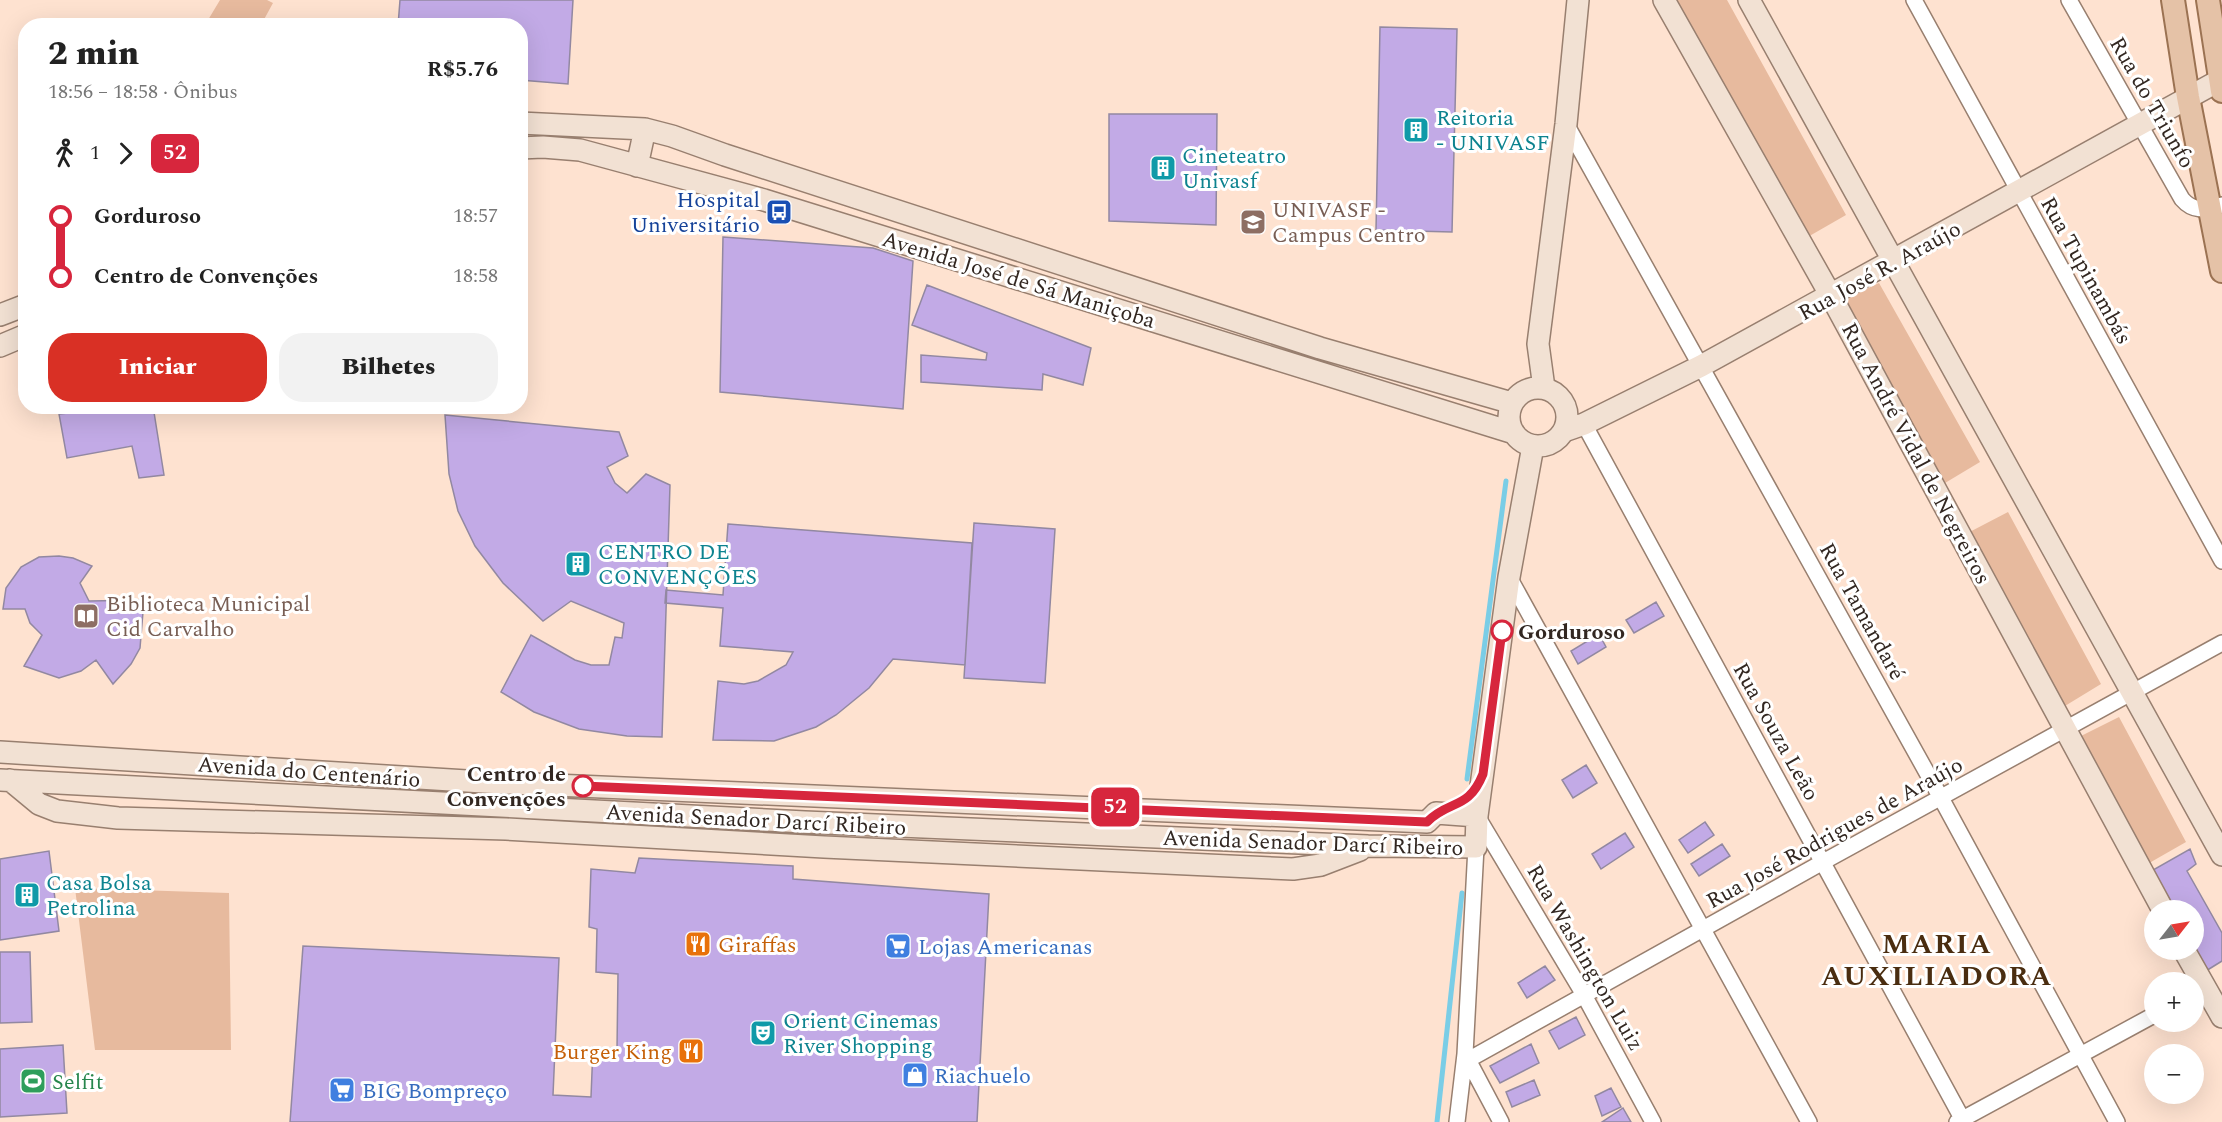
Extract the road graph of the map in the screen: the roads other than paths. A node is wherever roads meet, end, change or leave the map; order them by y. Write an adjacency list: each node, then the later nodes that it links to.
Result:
1 (1578, 0): 11 (main road)
2 (1664, 0): 22 (main road, Rua André Vidal de Negreiros)
3 (1749, 0): 20 (main road)
4 (1914, 0): 18 (street, Rua Tupinambás)
5 (2069, 0): 12 (street, Rua do Triunfo)
6 (2173, 0): 9 (main road)
7 (2208, 0): 8 (main road)
8 (2221, 84): 9 (main road, Rua José R. Araújo)
9 (2188, 97): 12 (main road, Rua José R. Araújo); 19 (main road)
10 (528, 123): 13 (main road, Avenida José de Sá Maniçoba)
11 (1566, 124): 27 (street, Rua Tamandaré); 28 (main road)
12 (2139, 125): 18 (main road, Rua José R. Araújo); 19 (street, Rua do Triunfo)
13 (645, 129): 15 (main road, Avenida José de Sá Maniçoba); 16 (main road)
14 (528, 148): 16 (main road, Avenida José de Sá Maniçoba)
15 (720, 152): 17 (main road); 29 (main road, Avenida José de Sá Maniçoba)
16 (638, 166): 17 (main road, Avenida José de Sá Maniçoba)
17 (714, 187): 32 (main road, Avenida José de Sá Maniçoba)
18 (2018, 193): 20 (main road, Rua José R. Araújo); 34 (street, Rua Tupinambás)
19 (2216, 206): 21 (main road)
20 (1894, 261): 22 (main road, Rua José R. Araújo); 37 (main road)
21 (2222, 270)
22 (1831, 296): 27 (main road, Rua José R. Araújo); 38 (main road, Rua André Vidal de Negreiros)
23 (18, 308): 24 (main road)
24 (0, 315)
25 (18, 338): 26 (main road)
26 (0, 346)
27 (1701, 366): 30 (main road, Rua José R. Araújo); 42 (street, Rua Tamandaré)
28 (1544, 388): 29 (main road); 31 (main road)
29 (1512, 403): 32 (main road)
30 (1584, 424): 31 (main road, Rua José R. Araújo); 51 (street, Rua Souza Leão)
31 (1563, 431): 33 (main road)
32 (1514, 433): 33 (main road)
33 (1533, 446): 35 (main road)
34 (2222, 561)
35 (1509, 578): 40 (main road); 53 (street)
36 (2222, 643): 37 (street, Rua José Rodrigues de Araújo)
37 (2132, 692): 38 (street, Rua José Rodrigues de Araújo); 50 (main road)
38 (2066, 729): 42 (street, Rua José Rodrigues de Araújo); 52 (main road, Rua André Vidal de Negreiros)
39 (0, 752): 44 (main road, Avenida do Centenário)
40 (1483, 774): 43 (main road); 44 (main road)
41 (5, 780): 45 (main road, Avenida Senador Darcí Ribeiro); 47 (main road)
42 (1941, 798): 51 (street, Rua José Rodrigues de Araújo); 58 (street, Rua Tamandaré)
43 (1477, 816): 44 (main road, Avenida do Centenário); 48 (main road); 54 (street, Rua Washington Luiz)
44 (1432, 817): 49 (main road)
45 (805, 822): 46 (main road, Avenida Senador Darcí Ribeiro); 47 (main road)
46 (1368, 846): 47 (main road); 49 (main road, Avenida Senador Darcí Ribeiro)
47 (824, 847)
48 (1476, 847): 49 (main road, Avenida Senador Darcí Ribeiro); 59 (street)
49 (1427, 848)
50 (2222, 855)
51 (1823, 862): 53 (street, Rua José Rodrigues de Araújo); 60 (street, Rua Souza Leão)
52 (2158, 900)
53 (1702, 930): 54 (street, Rua José Rodrigues de Araújo); 64 (street)
54 (1584, 995): 59 (street, Rua José Rodrigues de Araújo); 63 (street, Rua Washington Luiz)
55 (2204, 998): 56 (main road)
56 (2222, 1017)
57 (2144, 1020): 58 (street)
58 (2079, 1056): 60 (street); 65 (street, Rua Tamandaré)
59 (1466, 1057): 61 (street); 62 (street)
60 (1961, 1121)
61 (1457, 1122)
62 (1501, 1122)
63 (1653, 1122)
64 (1809, 1122)
65 (2117, 1122)

